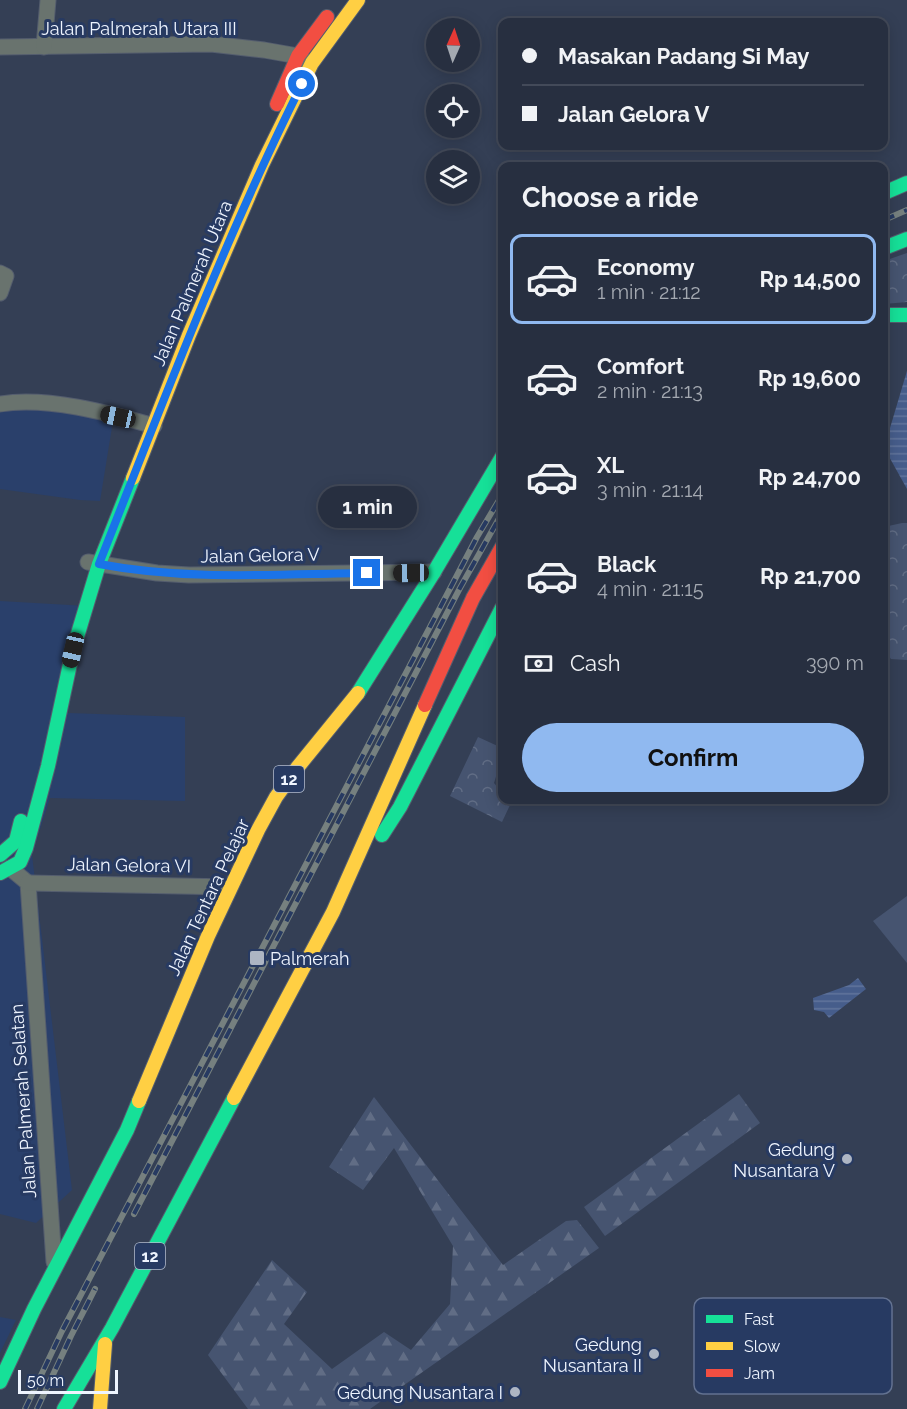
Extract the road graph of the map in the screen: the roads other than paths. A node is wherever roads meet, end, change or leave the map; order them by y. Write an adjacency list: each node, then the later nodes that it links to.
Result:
1 (48, 0): 4 (street)
2 (358, 0): 7 (main road, Jalan Palmerah Utara)
3 (333, 9): 6 (main road, Jalan Palmerah Utara)
4 (44, 47): 5 (street, Jalan Palmerah Utara III); 6 (street, Jalan Palmerah Utara III)
5 (0, 48)
6 (298, 56): 7 (street, Jalan Palmerah Utara III); 10 (main road, Jalan Palmerah Utara)
7 (312, 63): 10 (main road, Jalan Palmerah Utara)
8 (907, 183): 9 (main road)
9 (888, 191)
10 (240, 203): 18 (main road, Jalan Palmerah Utara)
11 (907, 239): 12 (main road)
12 (888, 246)
13 (0, 273): 14 (street)
14 (0, 293)
15 (888, 315): 16 (main road)
16 (907, 315)
17 (0, 404): 18 (street)
18 (147, 424): 21 (main road, Jalan Palmerah Utara)
19 (498, 464): 22 (main road, Jalan Tentara Pelajar / 12)
20 (498, 554): 29 (main road, 12)
21 (94, 563): 22 (street, Jalan Gelora V); 24 (main road, Jalan Palmerah Utara)
22 (434, 572): 28 (main road, Jalan Tentara Pelajar / 12)
23 (498, 616): 29 (main road)
24 (41, 766): 25 (main road, Jalan Palmerah Utara); 26 (main road, Jalan Palmerah Utara)
25 (0, 855)
26 (5, 871): 27 (street)
27 (28, 883): 28 (street, Jalan Gelora VI); 30 (street, Jalan Palmerah Selatan)
28 (230, 887): 30 (main road, Jalan Tentara Pelajar / 12)
29 (333, 912): 31 (main road, 12)
30 (55, 1268): 32 (main road, Jalan Tentara Pelajar / 12)
31 (105, 1340): 33 (main road, 12); 34 (main road)
32 (0, 1382)
33 (64, 1409)
34 (100, 1409)

